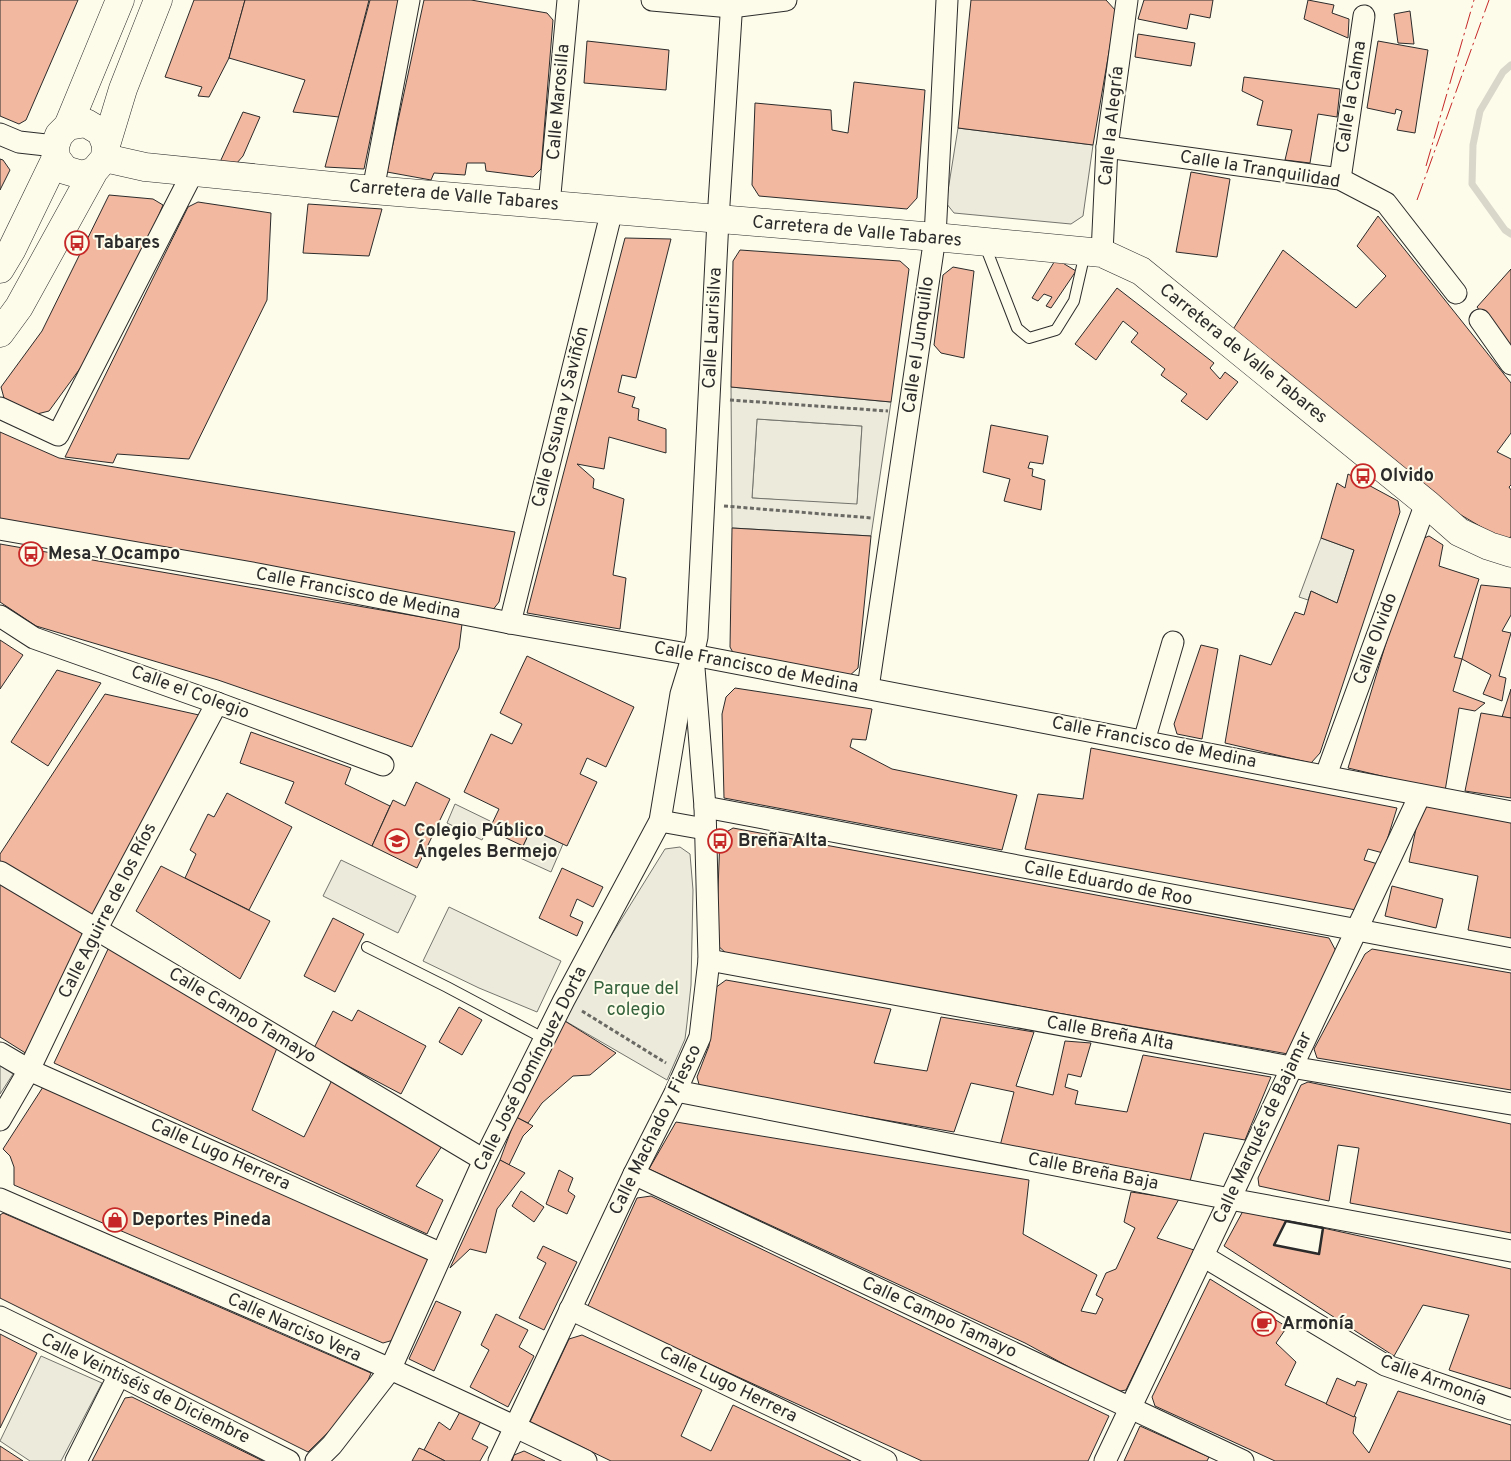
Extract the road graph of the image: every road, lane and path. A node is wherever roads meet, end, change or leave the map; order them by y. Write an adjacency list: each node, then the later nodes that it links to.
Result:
1 (120, 0): 12 (main road)
2 (158, 0): 14 (main road)
3 (409, 0): 17 (street)
4 (568, 0): 18 (street, Calle Marosilla)
5 (652, 0): 9 (street)
6 (786, 0): 9 (street)
7 (946, 0): 21 (street, Calle el Junquillo)
8 (1127, 0): 13 (street, Calle la Alegría)
9 (732, 4): 20 (street, Calle Laurisilva)
10 (1364, 16): 16 (street, Calle la Calma)
11 (0, 134): 12 (street)
12 (60, 143): 14 (main road); 14 (main road); 24 (main road)
13 (1107, 148): 16 (street, Calle la Tranquilidad); 23 (street, Calle la Alegría)
14 (102, 158): 15 (main road, Carretera de Valle Tabares); 27 (main road)
15 (193, 172): 17 (main road, Carretera de Valle Tabares); 30 (street)
16 (1340, 179): 25 (street, Calle la Tranquilidad)
17 (372, 190): 18 (main road, Carretera de Valle Tabares)
18 (549, 205): 19 (main road, Carretera de Valle Tabares)
19 (612, 210): 20 (main road, Carretera de Valle Tabares); 38 (street, Calle Ossuna y Saviñón)
20 (718, 220): 21 (main road, Carretera de Valle Tabares); 29 (street, Calle Laurisilva)
21 (935, 238): 22 (main road, Carretera de Valle Tabares); 31 (street, Calle el Junquillo)
22 (984, 242): 23 (main road, Carretera de Valle Tabares); 23 (lane)
23 (1094, 252): 32 (main road, Carretera de Valle Tabares)
24 (0, 269)
25 (1456, 292)
26 (1480, 320): 28 (street)
27 (0, 333)
28 (1511, 364)
29 (709, 398): 31 (path); 33 (street, Calle Laurisilva)
30 (0, 408)
31 (909, 413): 34 (street, Calle el Junquillo)
32 (1426, 503): 36 (main road, Carretera de Valle Tabares); 45 (street, Calle Olvido)
33 (704, 505): 34 (path); 40 (street, Calle Laurisilva)
34 (893, 519): 41 (street, Calle el Junquillo)
35 (0, 529): 38 (street, Calle Francisco de Medina)
36 (1511, 553)
37 (0, 616): 42 (street, Calle el Colegio)
38 (510, 623): 40 (street, Calle Francisco de Medina)
39 (1173, 642): 43 (street)
40 (694, 655): 41 (street, Calle Francisco de Medina); 47 (street, Calle Machado y Fiesco); 49 (street, Calle José Domínguez Dorta)
41 (868, 688): 43 (street, Calle Francisco de Medina)
42 (217, 703): 44 (street, Calle el Colegio); 52 (street, Calle Aguirre de los Ríos)
43 (1144, 741): 45 (street, Calle Francisco de Medina)
44 (383, 765)
45 (1326, 775): 46 (street, Calle Francisco de Medina)
46 (1420, 795): 48 (street, Calle Francisco de Medina); 53 (street, Calle Marqués de Bajamar)
47 (704, 808): 50 (street, Calle Machado y Fiesco); 53 (street, Calle Eduardo de Roo)
48 (1511, 812)
49 (660, 821): 50 (street); 57 (street, Calle José Domínguez Dorta)
50 (705, 829): 56 (street, Calle Machado y Fiesco)
51 (0, 872): 52 (street, Calle Campo Tamayo)
52 (96, 930): 61 (street, Calle Aguirre de los Ríos); 65 (street, Calle Campo Tamayo)
53 (1356, 930): 55 (street, Calle Eduardo de Roo); 60 (street, Calle Marqués de Bajamar)
54 (367, 947): 58 (lane)
55 (1511, 959)
56 (709, 960): 60 (street, Calle Breña Alta); 62 (street, Calle Machado y Fiesco)
57 (564, 1000): 58 (street, Calle José Domínguez Dorta); 62 (path)
58 (544, 1039): 65 (street, Calle José Domínguez Dorta)
59 (0, 1052): 61 (street, Calle Lugo Herrera)
60 (1291, 1067): 63 (street, Calle Breña Alta); 68 (street, Calle Marqués de Bajamar)
61 (29, 1070): 64 (street, Calle Aguirre de los Ríos); 70 (street, Calle Lugo Herrera)
62 (680, 1082): 66 (street, Calle Machado y Fiesco); 68 (street, Calle Breña Baja)
63 (1511, 1104)
64 (0, 1120)
65 (484, 1160): 70 (street, Calle José Domínguez Dorta)
66 (634, 1174): 72 (street, Calle Machado y Fiesco); 76 (street, Calle Campo Tamayo)
67 (0, 1199): 74 (street, Calle Narciso Vera)
68 (1230, 1199): 69 (street, Calle Breña Baja); 71 (street, Calle Marqués de Bajamar)
69 (1511, 1251)
70 (442, 1254): 74 (street, Calle José Domínguez Dorta)
71 (1203, 1256): 76 (street, Calle Marqués de Bajamar); 77 (street, Calle Armonía)
72 (570, 1310): 78 (street, Calle Machado y Fiesco); 84 (street, Calle Lugo Herrera)
73 (0, 1317): 75 (street, Calle Veintiséis de Diciembre)
74 (390, 1370): 78 (street, Calle Narciso Vera); 81 (street, Calle José Domínguez Dorta)
75 (119, 1375): 79 (street); 80 (street, Calle Veintiséis de Diciembre)
76 (1130, 1408): 85 (street, Calle Marqués de Bajamar); 86 (street, Calle Campo Tamayo)
77 (1511, 1409)
78 (516, 1426): 82 (street, Calle Machado y Fiesco); 83 (street, Calle Narciso Vera)
79 (76, 1461)
80 (289, 1461)
81 (316, 1461)
82 (499, 1461)
83 (586, 1461)
84 (886, 1461)
85 (1104, 1461)
86 (1243, 1461)

